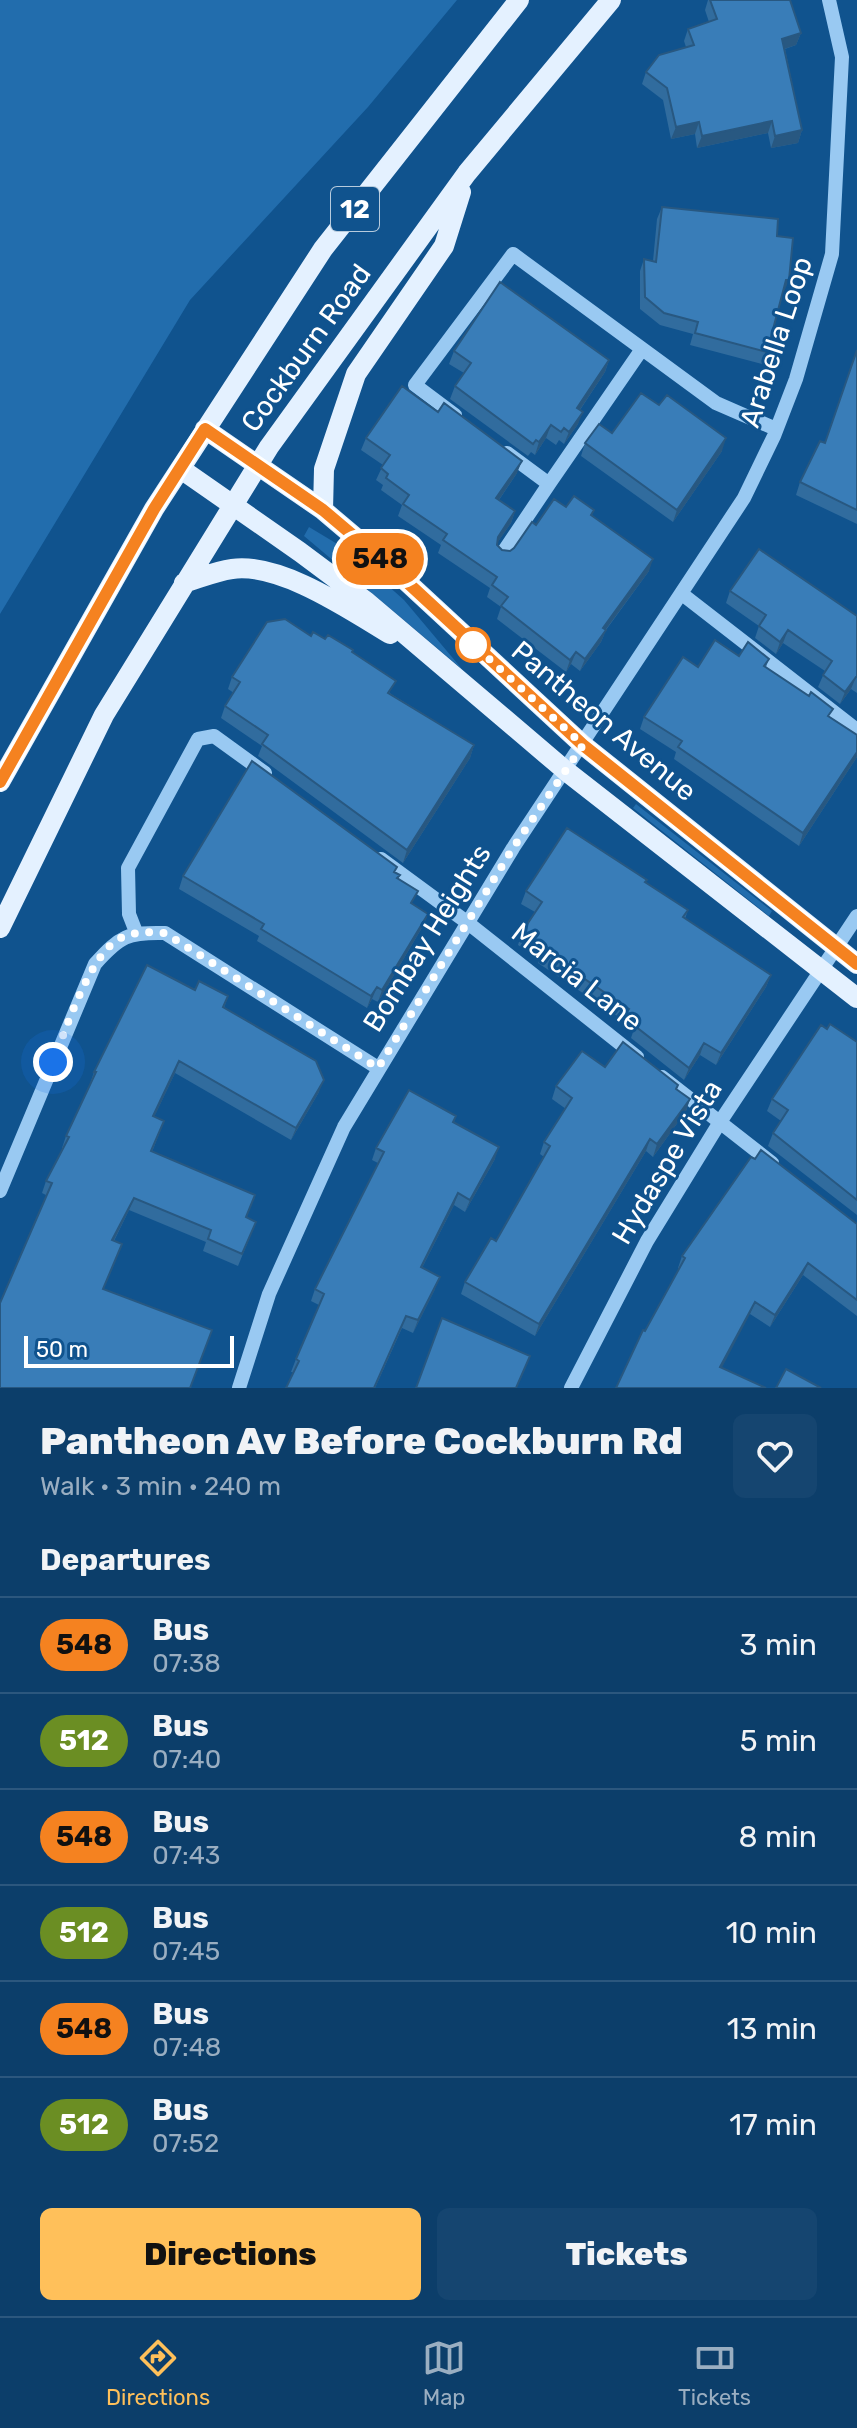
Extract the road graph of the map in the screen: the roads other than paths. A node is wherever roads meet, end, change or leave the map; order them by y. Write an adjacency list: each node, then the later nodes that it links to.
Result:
1 (519, 0): 7 (main road, Cockburn Road / 12)
2 (611, 0): 4 (main road, Cockburn Road / 12)
3 (829, 0): 8 (street, Arabella Loop)
4 (467, 173): 10 (main road, Cockburn Road / 12); 14 (main road)
5 (642, 349): 6 (street); 8 (street); 12 (street)
6 (464, 421)
7 (205, 429): 10 (main road, Pantheon Avenue); 11 (main road, Cockburn Road / 12)
8 (776, 429): 17 (street, Arabella Loop)
9 (500, 448): 12 (street)
10 (256, 465): 13 (main road, Cockburn Road / 12); 14 (main road, Pantheon Avenue)
11 (181, 469): 13 (main road); 22 (main road, Cockburn Road / 12)
12 (549, 484): 15 (street)
13 (231, 505): 16 (main road, Cockburn Road / 12); 18 (main road)
14 (323, 510): 20 (main road, Pantheon Avenue)
15 (502, 554)
16 (184, 583): 18 (main road); 27 (main road, Cockburn Road / 12)
17 (682, 594): 19 (street); 20 (street, Arabella Loop)
18 (434, 661): 21 (main road)
19 (857, 730)
20 (583, 745): 21 (street, Bombay Heights); 29 (main road, Pantheon Avenue)
21 (566, 771): 26 (street, Bombay Heights); 31 (main road)
22 (0, 782)
23 (278, 783): 28 (street)
24 (368, 849): 26 (street, Marcia Lane)
25 (857, 916): 29 (street)
26 (468, 923): 33 (street, Bombay Heights); 34 (street, Marcia Lane)
27 (0, 928)
28 (136, 932): 33 (street); 36 (street)
29 (836, 948): 30 (main road, Pantheon Avenue); 31 (street)
30 (857, 964)
31 (821, 970): 32 (main road); 34 (street, Hydaspe Vista)
32 (857, 998)
33 (378, 1068): 37 (street, Bombay Heights)
34 (720, 1122): 35 (street, Marcia Lane); 38 (street, Hydaspe Vista)
35 (788, 1176)
36 (0, 1191)
37 (239, 1388)
38 (571, 1388)

